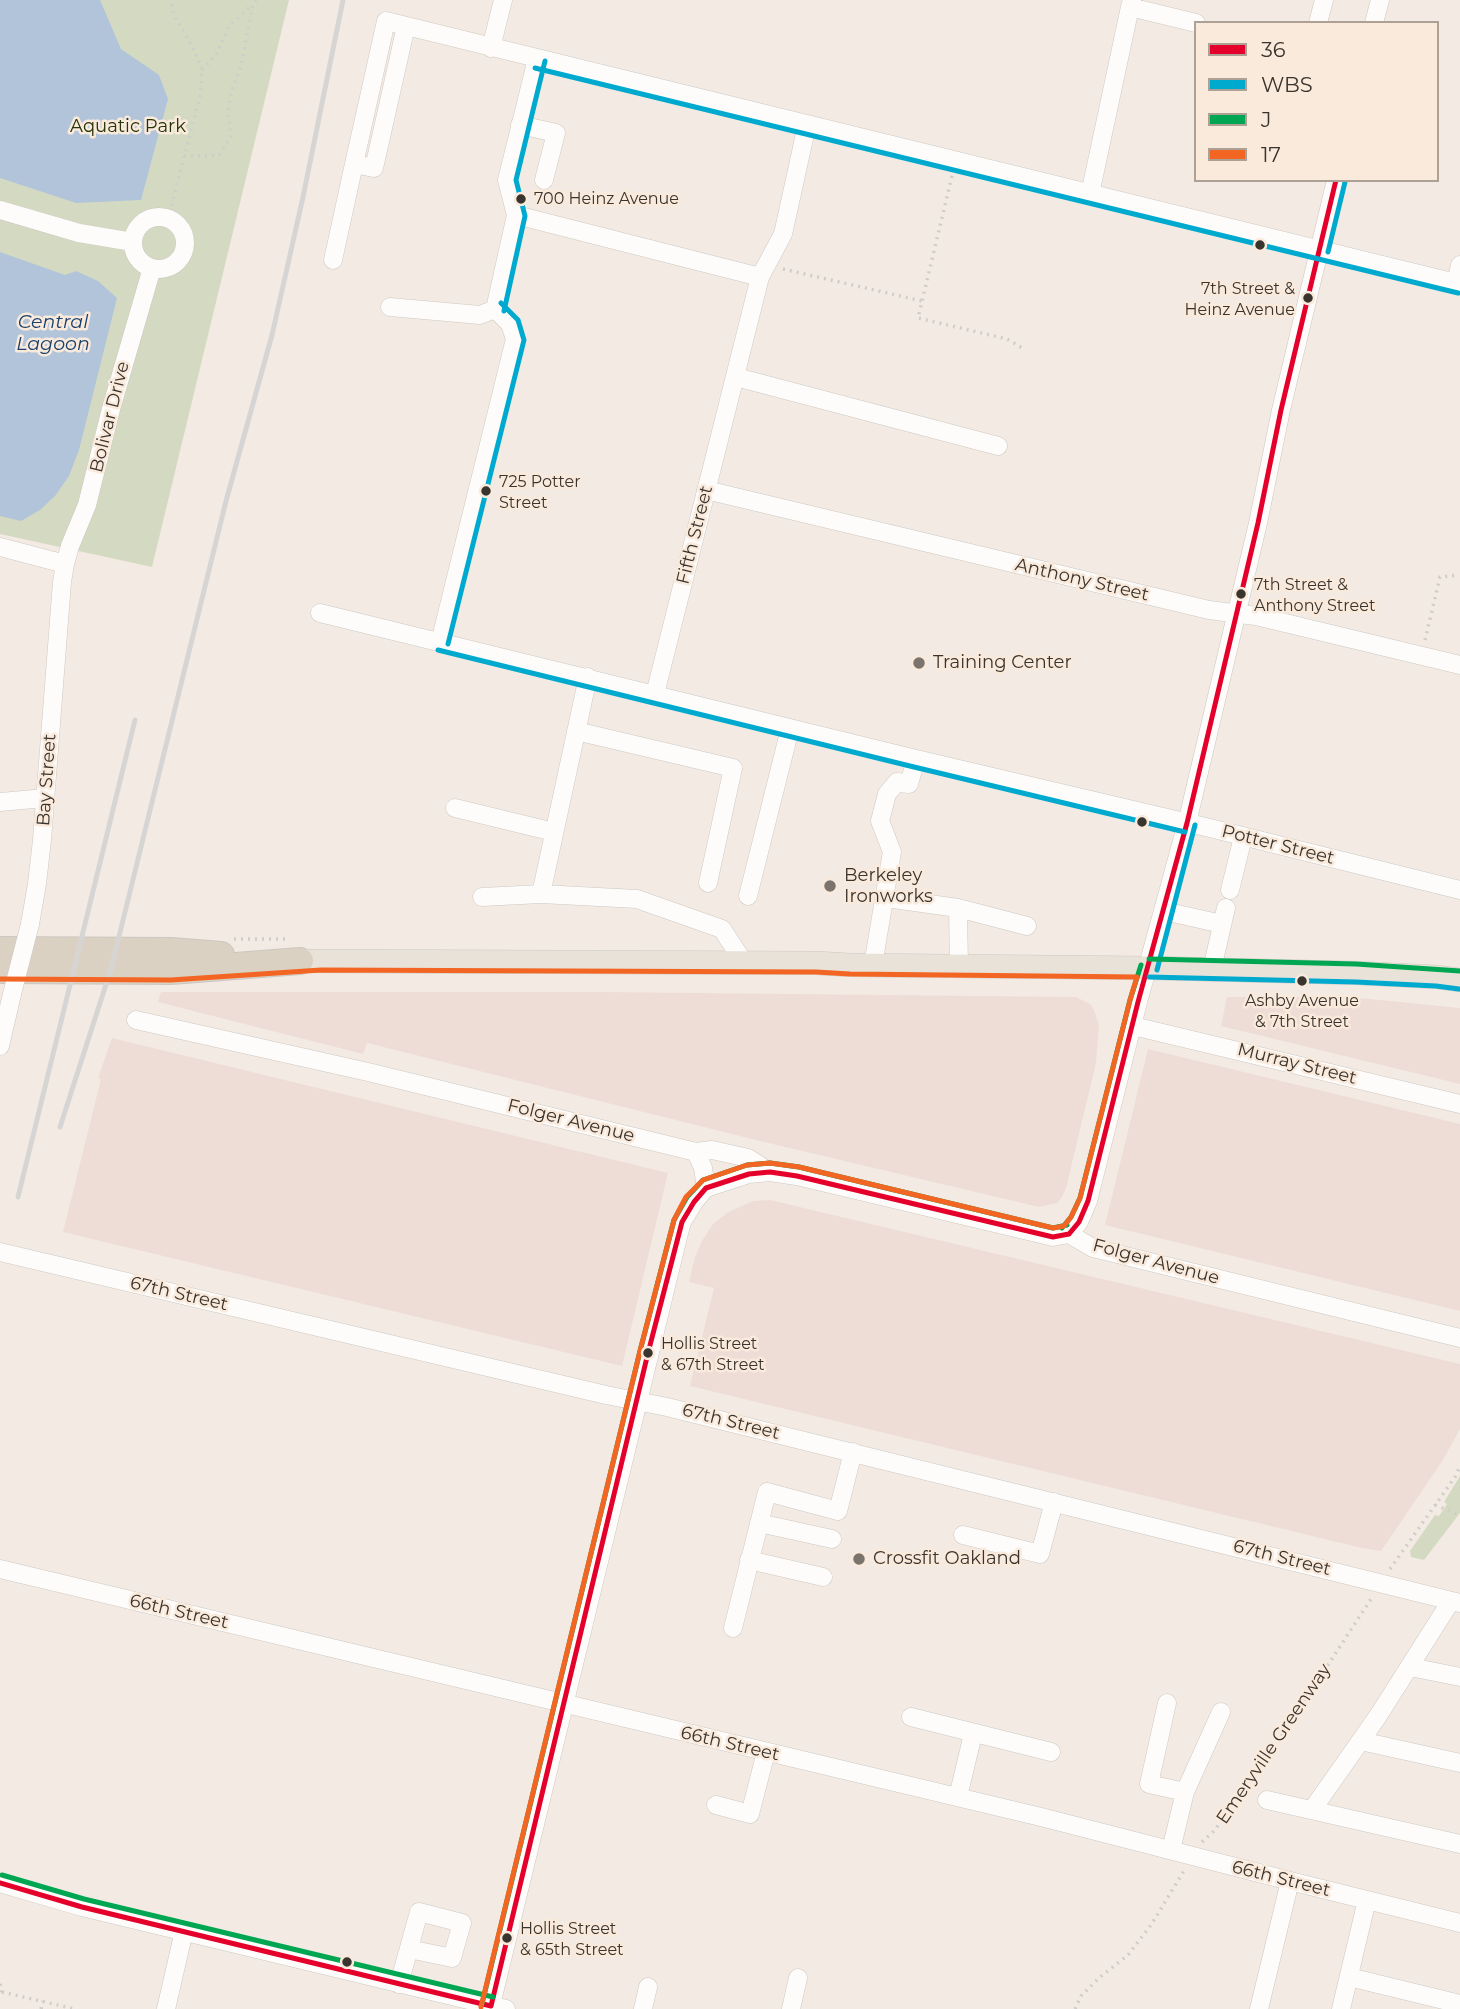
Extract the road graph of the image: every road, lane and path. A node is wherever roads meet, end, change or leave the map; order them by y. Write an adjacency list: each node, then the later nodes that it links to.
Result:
1 (171, 0): 13 (path)
2 (503, 0): 11 (street)
3 (1324, 0): 7 (street)
4 (1380, 0): 8 (street)
5 (254, 2): 13 (path); 16 (path)
6 (1131, 4): 9 (street); 21 (street)
7 (1319, 21)
8 (1375, 21)
9 (1194, 22)
10 (406, 26): 11 (street); 18 (street); 18 (street)
11 (492, 48): 12 (street)
12 (537, 59): 14 (street); 15 (street)
13 (202, 70): 16 (path)
14 (520, 125): 19 (street); 23 (street)
15 (807, 125): 17 (street); 29 (street, Fifth Street)
16 (184, 156): 24 (path)
17 (955, 161): 21 (street); 31 (path)
18 (354, 164): 27 (street)
19 (544, 180)
20 (1336, 182): 26 (street)
21 (1090, 194): 26 (street)
22 (0, 209): 25 (street)
23 (516, 215): 29 (street); 33 (street)
24 (167, 219): 25 (street); 28 (street)
25 (133, 242): 28 (street)
26 (1319, 250): 30 (street); 42 (street)
27 (333, 260)
28 (152, 268): 39 (street, Bolivar Drive)
29 (764, 271): 31 (path); 35 (street, Fifth Street)
30 (1459, 277)
31 (922, 301): 34 (path)
32 (390, 307): 33 (street)
33 (495, 309): 43 (street)
34 (1024, 348)
35 (736, 377): 36 (street); 37 (street, Fifth Street)
36 (998, 446)
37 (706, 490): 42 (street, Anthony Street); 47 (street, Fifth Street)
38 (0, 547): 39 (street)
39 (65, 564): 51 (street, Bay Street)
40 (1458, 575): 44 (path)
41 (320, 613): 43 (street, Potter Street)
42 (1236, 614): 44 (street, Anthony Street); 54 (street)
43 (440, 642): 46 (street, Potter Street)
44 (1423, 656): 45 (street, Anthony Street)
45 (1460, 665)
46 (588, 677): 47 (street, Potter Street); 49 (street)
47 (655, 694): 48 (street, Potter Street)
48 (790, 729): 50 (street, Potter Street); 61 (street)
49 (576, 731): 55 (street); 57 (street)
50 (916, 759): 54 (street, Potter Street); 63 (street)
51 (45, 799): 52 (street); 78 (street, Bay Street, bridge)
52 (0, 802)
53 (455, 808): 55 (street)
54 (1187, 823): 56 (street, Potter Street); 65 (street)
55 (554, 832): 60 (street)
56 (1243, 837): 58 (street); 59 (street, Potter Street)
57 (708, 883)
58 (1230, 890)
59 (1460, 890)
60 (541, 894): 62 (street); 69 (street)
61 (748, 896)
62 (482, 897)
63 (886, 898): 64 (street); 70 (street)
64 (958, 908): 66 (street); 71 (street)
65 (1164, 911): 72 (street); 73 (street)
66 (1027, 926)
67 (0, 950): 68 (highway)
68 (300, 961): 69 (main road); 74 (highway)
69 (744, 963): 70 (main road)
70 (873, 965): 71 (main road)
71 (959, 966): 72 (main road)
72 (1149, 968): 73 (main road); 77 (street)
73 (1212, 969): 75 (main road)
74 (0, 970)
75 (1460, 980)
76 (136, 1020): 80 (street, Folger Avenue)
77 (1133, 1026): 79 (street, Murray Street); 83 (street)
78 (0, 1046)
79 (1460, 1104)
80 (696, 1152): 81 (street, Folger Avenue); 82 (street)
81 (770, 1172): 82 (street, Folger Avenue); 83 (street, Folger Avenue)
82 (706, 1188): 86 (street)
83 (1069, 1234): 85 (street, Folger Avenue)
84 (0, 1252): 86 (street, 67th Street)
85 (1460, 1338)
86 (637, 1400): 87 (street, 67th Street); 104 (street)
87 (853, 1452): 89 (street, 67th Street); 92 (street)
88 (1460, 1466): 90 (path, Emeryville Greenway)
89 (1054, 1502): 93 (street); 98 (street, 67th Street)
90 (1435, 1505): 91 (path); 98 (path, Emeryville Greenway)
91 (1460, 1516)
92 (759, 1524): 94 (street); 95 (street)
93 (963, 1535)
94 (832, 1539)
95 (750, 1560): 97 (street); 100 (street)
96 (0, 1569): 104 (street, 66th Street)
97 (824, 1577)
98 (1381, 1584): 99 (street, 67th Street); 112 (path, Emeryville Greenway)
99 (1455, 1602): 101 (street)
100 (733, 1628)
101 (1410, 1667): 102 (street); 108 (street)
102 (1460, 1677)
103 (1167, 1703): 113 (street)
104 (564, 1704): 109 (street, 66th Street); 136 (street)
105 (1222, 1712): 113 (street)
106 (911, 1717): 107 (street)
107 (973, 1734): 110 (street); 115 (street)
108 (1361, 1741): 111 (street); 117 (street)
109 (766, 1752): 115 (street, 66th Street); 116 (street)
110 (1051, 1752)
111 (1460, 1763)
112 (1249, 1783): 114 (path); 120 (path, Emeryville Greenway)
113 (1185, 1792): 119 (street)
114 (1263, 1794): 117 (street)
115 (958, 1797): 119 (street, 66th Street)
116 (716, 1805)
117 (1312, 1810): 118 (street)
118 (1460, 1844)
119 (1171, 1850): 120 (street, 66th Street)
120 (1193, 1856): 121 (street, 66th Street); 142 (path, Emeryville Greenway)
121 (1290, 1881): 123 (street, 66th Street); 143 (street)
122 (0, 1883): 125 (street)
123 (1367, 1900): 124 (street, 66th Street); 127 (street)
124 (1460, 1923)
125 (184, 1931): 130 (street); 139 (street)
126 (409, 1949): 130 (street)
127 (1349, 1977): 134 (street); 144 (street)
128 (798, 1978): 141 (street)
129 (0, 1984): 132 (path)
130 (399, 1984): 136 (street)
131 (648, 1987): 140 (street)
132 (1, 1993): 133 (path)
133 (43, 2001): 135 (path); 137 (path)
134 (1460, 2004)
135 (66, 2008): 138 (path)
136 (496, 2008)
137 (41, 2009)
138 (75, 2009)
139 (166, 2009)
140 (643, 2009)
141 (790, 2009)
142 (1075, 2009)
143 (1259, 2009)
144 (1342, 2009)

